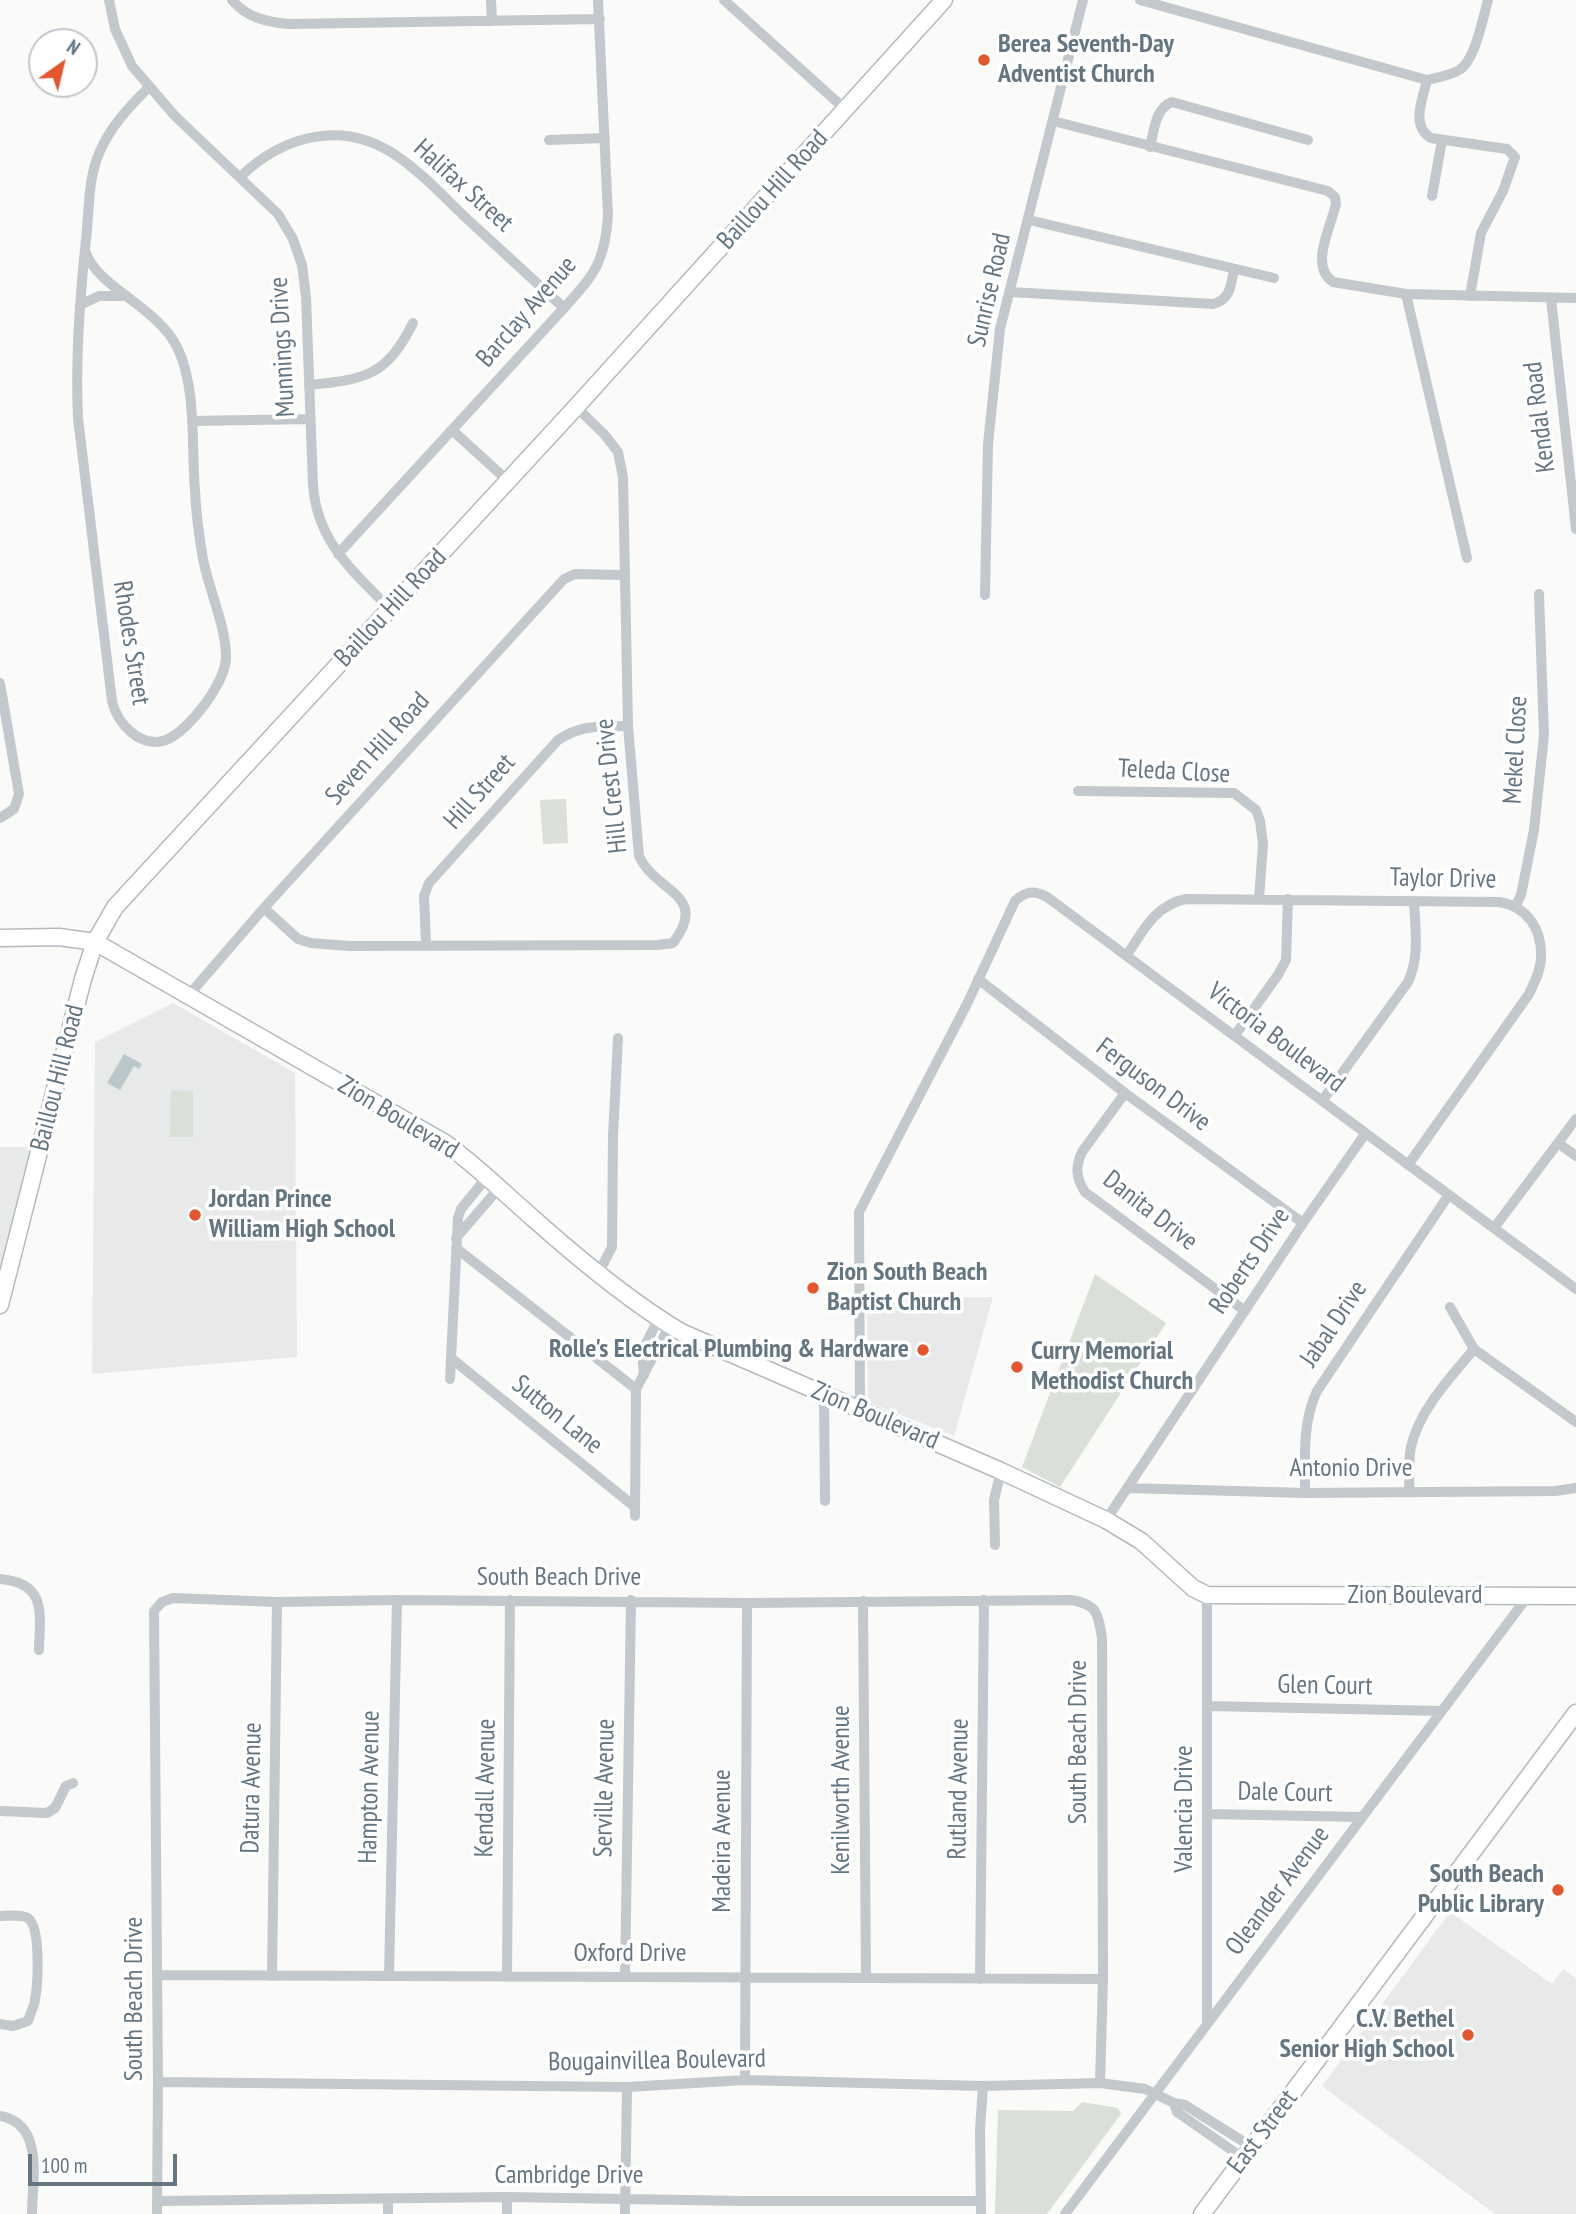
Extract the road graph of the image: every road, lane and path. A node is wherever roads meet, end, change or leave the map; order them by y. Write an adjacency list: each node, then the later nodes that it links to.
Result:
1 (109, 0): 13 (street, Munnings Drive)
2 (232, 0): 11 (street)
3 (491, 0): 11 (street)
4 (598, 0): 10 (street, Barclay Avenue)
5 (724, 0): 14 (street)
6 (944, 0): 14 (main road, Baillou Hill Road)
7 (1083, 0): 15 (street, Sunrise Road)
8 (1140, 0): 12 (street)
9 (1488, 0): 12 (street)
10 (600, 19): 11 (street); 16 (street, Barclay Avenue)
11 (492, 21)
12 (1427, 80): 19 (street)
13 (148, 88): 21 (street, Munnings Drive); 24 (street, Rhodes Street)
14 (846, 110): 37 (main road, Baillou Hill Road)
15 (1053, 121): 20 (street); 23 (street, Sunrise Road)
16 (605, 138): 17 (street); 34 (street, Barclay Avenue)
17 (549, 140)
18 (1308, 140): 20 (street)
19 (1442, 140): 22 (street); 30 (street)
20 (1150, 147): 28 (street)
21 (240, 177): 34 (street, Halifax Street); 36 (street, Munnings Drive)
22 (1432, 195)
23 (1029, 220): 25 (street); 27 (street, Sunrise Road)
24 (85, 250): 29 (street, Rhodes Street); 33 (street, Rhodes Street)
25 (1234, 269): 26 (street); 27 (street)
26 (1275, 278)
27 (1011, 292): 48 (street, Sunrise Road)
28 (1406, 294): 30 (street); 45 (street)
29 (127, 296): 33 (street); 39 (street, Rhodes Street)
30 (1470, 296): 32 (street)
31 (1576, 298): 32 (street)
32 (1551, 299): 40 (street, Kendal Road)
33 (80, 305): 39 (street, Rhodes Street)
34 (564, 308): 41 (street, Barclay Avenue)
35 (413, 323): 36 (street)
36 (309, 385): 38 (street, Munnings Drive)
37 (576, 407): 42 (main road, Baillou Hill Road); 46 (street, Hill Crest Drive)
38 (310, 419): 39 (street); 44 (street, Munnings Drive)
39 (192, 421)
40 (1571, 422): 43 (street, Kendal Road)
41 (452, 430): 42 (street); 44 (street, Barclay Avenue)
42 (508, 481): 49 (main road, Baillou Hill Road)
43 (1576, 529)
44 (338, 554): 49 (street, Munnings Drive)
45 (1467, 558)
46 (623, 575): 51 (street, Hill Crest Drive); 59 (street, Seven Hill Road)
47 (1539, 594): 58 (street, Mekel Close)
48 (985, 595)
49 (390, 609): 61 (main road, Baillou Hill Road)
50 (0, 683): 52 (street)
51 (628, 726): 62 (street, Hill Street); 62 (street, Hill Crest Drive)
52 (3, 727): 54 (street)
53 (1078, 791): 55 (street, Teleda Close)
54 (0, 818)
55 (1259, 899): 56 (street, Taylor Drive); 63 (street, Taylor Drive)
56 (1288, 899): 57 (street, Taylor Drive); 66 (street)
57 (1414, 901): 58 (street, Taylor Drive); 69 (street)
58 (1516, 905): 74 (street, Taylor Drive)
59 (264, 908): 62 (street, Hill Crest Drive); 65 (street, Seven Hill Road)
60 (0, 938): 61 (main road)
61 (95, 942): 65 (main road, Zion Boulevard); 82 (main road, Baillou Hill Road)
62 (426, 944)
63 (1127, 955): 64 (street, Victoria Boulevard); 66 (street, Victoria Boulevard)
64 (978, 979): 68 (street, Ferguson Drive); 91 (street)
65 (188, 996): 75 (main road, Zion Boulevard)
66 (1234, 1035): 69 (street, Victoria Boulevard)
67 (618, 1038): 80 (street)
68 (1125, 1093): 77 (street, Ferguson Drive); 84 (street, Danita Drive)
69 (1322, 1101): 71 (street, Victoria Boulevard)
70 (1576, 1118): 72 (street)
71 (1365, 1134): 74 (street, Victoria Boulevard); 77 (street, Roberts Drive)
72 (1558, 1143): 73 (street); 78 (street)
73 (1576, 1156)
74 (1408, 1165): 76 (street, Victoria Boulevard)
75 (493, 1182): 79 (street); 80 (main road, Zion Boulevard)
76 (1448, 1196): 78 (street, Victoria Boulevard); 97 (street, Jabal Drive)
77 (1303, 1223): 84 (street, Roberts Drive)
78 (1494, 1228): 81 (street, Victoria Boulevard)
79 (456, 1243): 87 (street); 89 (street)
80 (599, 1272): 85 (main road, Zion Boulevard)
81 (1576, 1289)
82 (0, 1305)
83 (1450, 1307): 86 (street)
84 (1245, 1311): 94 (street, Roberts Drive)
85 (664, 1322): 89 (street); 90 (main road, Zion Boulevard)
86 (1474, 1349): 92 (street); 96 (street)
87 (451, 1358): 88 (street); 89 (street, Sutton Lane)
88 (450, 1379)
89 (636, 1389)
90 (824, 1395): 91 (main road, Zion Boulevard); 98 (street)
91 (860, 1409): 93 (main road, Zion Boulevard)
92 (1576, 1422)
93 (1001, 1471): 99 (main road, Zion Boulevard); 100 (street)
94 (1127, 1488): 97 (street, Antonio Drive); 99 (street, Roberts Drive)
95 (1576, 1488): 96 (street, Antonio Drive)
96 (1409, 1491): 97 (street, Antonio Drive)
97 (1305, 1493)
98 (825, 1501)
99 (1106, 1520): 102 (main road, Zion Boulevard)
100 (995, 1545)
101 (0, 1579): 112 (street)
102 (1207, 1595): 103 (main road, Zion Boulevard); 113 (street, Valencia Drive)
103 (1528, 1596): 104 (main road, Zion Boulevard); 114 (street, Oleander Avenue)
104 (1576, 1596)
105 (397, 1600): 106 (street, South Beach Drive); 110 (street, South Beach Drive); 123 (street, Hampton Avenue)
106 (510, 1600): 107 (street, South Beach Drive); 124 (street, Kendall Avenue)
107 (631, 1600): 111 (street, South Beach Drive); 125 (street, Serville Avenue)
108 (984, 1600): 109 (street, South Beach Drive); 128 (street, Rutland Avenue); 129 (street, South Beach Drive)
109 (863, 1601): 111 (street, South Beach Drive); 127 (street, Kenilworth Avenue)
110 (277, 1602): 121 (street, South Beach Drive); 122 (street, Datura Avenue)
111 (747, 1603): 126 (street, Madeira Avenue)
112 (39, 1650)
113 (1207, 1706): 114 (street, Glen Court); 118 (street, Valencia Drive)
114 (1442, 1711): 119 (street, Oleander Avenue)
115 (1576, 1713): 139 (main road, East Street)
116 (73, 1783): 117 (street)
117 (0, 1811)
118 (1207, 1814): 119 (street, Dale Court); 130 (street, Valencia Drive)
119 (1362, 1817): 130 (street, Oleander Avenue)
120 (0, 1916): 131 (street)
121 (157, 1975): 122 (street, Oxford Drive); 133 (street, South Beach Drive)
122 (272, 1976): 123 (street, Oxford Drive)
123 (389, 1976): 124 (street, Oxford Drive)
124 (507, 1977): 125 (street, Oxford Drive)
125 (625, 1977): 126 (street, Oxford Drive)
126 (745, 1978): 127 (street, Oxford Drive); 132 (street, Madeira Avenue)
127 (866, 1978): 128 (street, Oxford Drive)
128 (980, 1979): 129 (street, Oxford Drive)
129 (1103, 1979): 134 (street, South Beach Drive)
130 (1207, 2023): 137 (street, Oleander Avenue)
131 (0, 2024)
132 (745, 2080): 135 (street, Bougainvillea Boulevard); 136 (street, Bougainvillea Boulevard)
133 (158, 2082): 136 (street, Bougainvillea Boulevard); 143 (street, South Beach Drive)
134 (1100, 2083): 135 (street, Bougainvillea Boulevard); 137 (street, Bougainvillea Boulevard)
135 (983, 2086): 147 (street)
136 (626, 2087): 142 (street)
137 (1155, 2093): 139 (street, Bougainvillea Boulevard); 157 (street, Oleander Avenue)
138 (0, 2116): 148 (street)
139 (1248, 2153): 158 (main road, East Street)
140 (507, 2197): 141 (street, Cambridge Drive); 142 (street, Cambridge Drive); 152 (street)
141 (388, 2199): 144 (street, Cambridge Drive); 151 (street)
142 (625, 2199): 145 (street, Cambridge Drive); 153 (street)
143 (157, 2201): 144 (street, Cambridge Drive); 149 (street, South Beach Drive)
144 (274, 2201): 150 (street)
145 (744, 2201): 146 (street, Cambridge Drive); 154 (street)
146 (856, 2201): 147 (street, Cambridge Drive); 155 (street)
147 (981, 2201): 156 (street)
148 (32, 2214)
149 (157, 2214)
150 (274, 2214)
151 (388, 2214)
152 (507, 2214)
153 (625, 2214)
154 (745, 2214)
155 (857, 2214)
156 (981, 2214)
157 (1065, 2214)
158 (1202, 2214)

